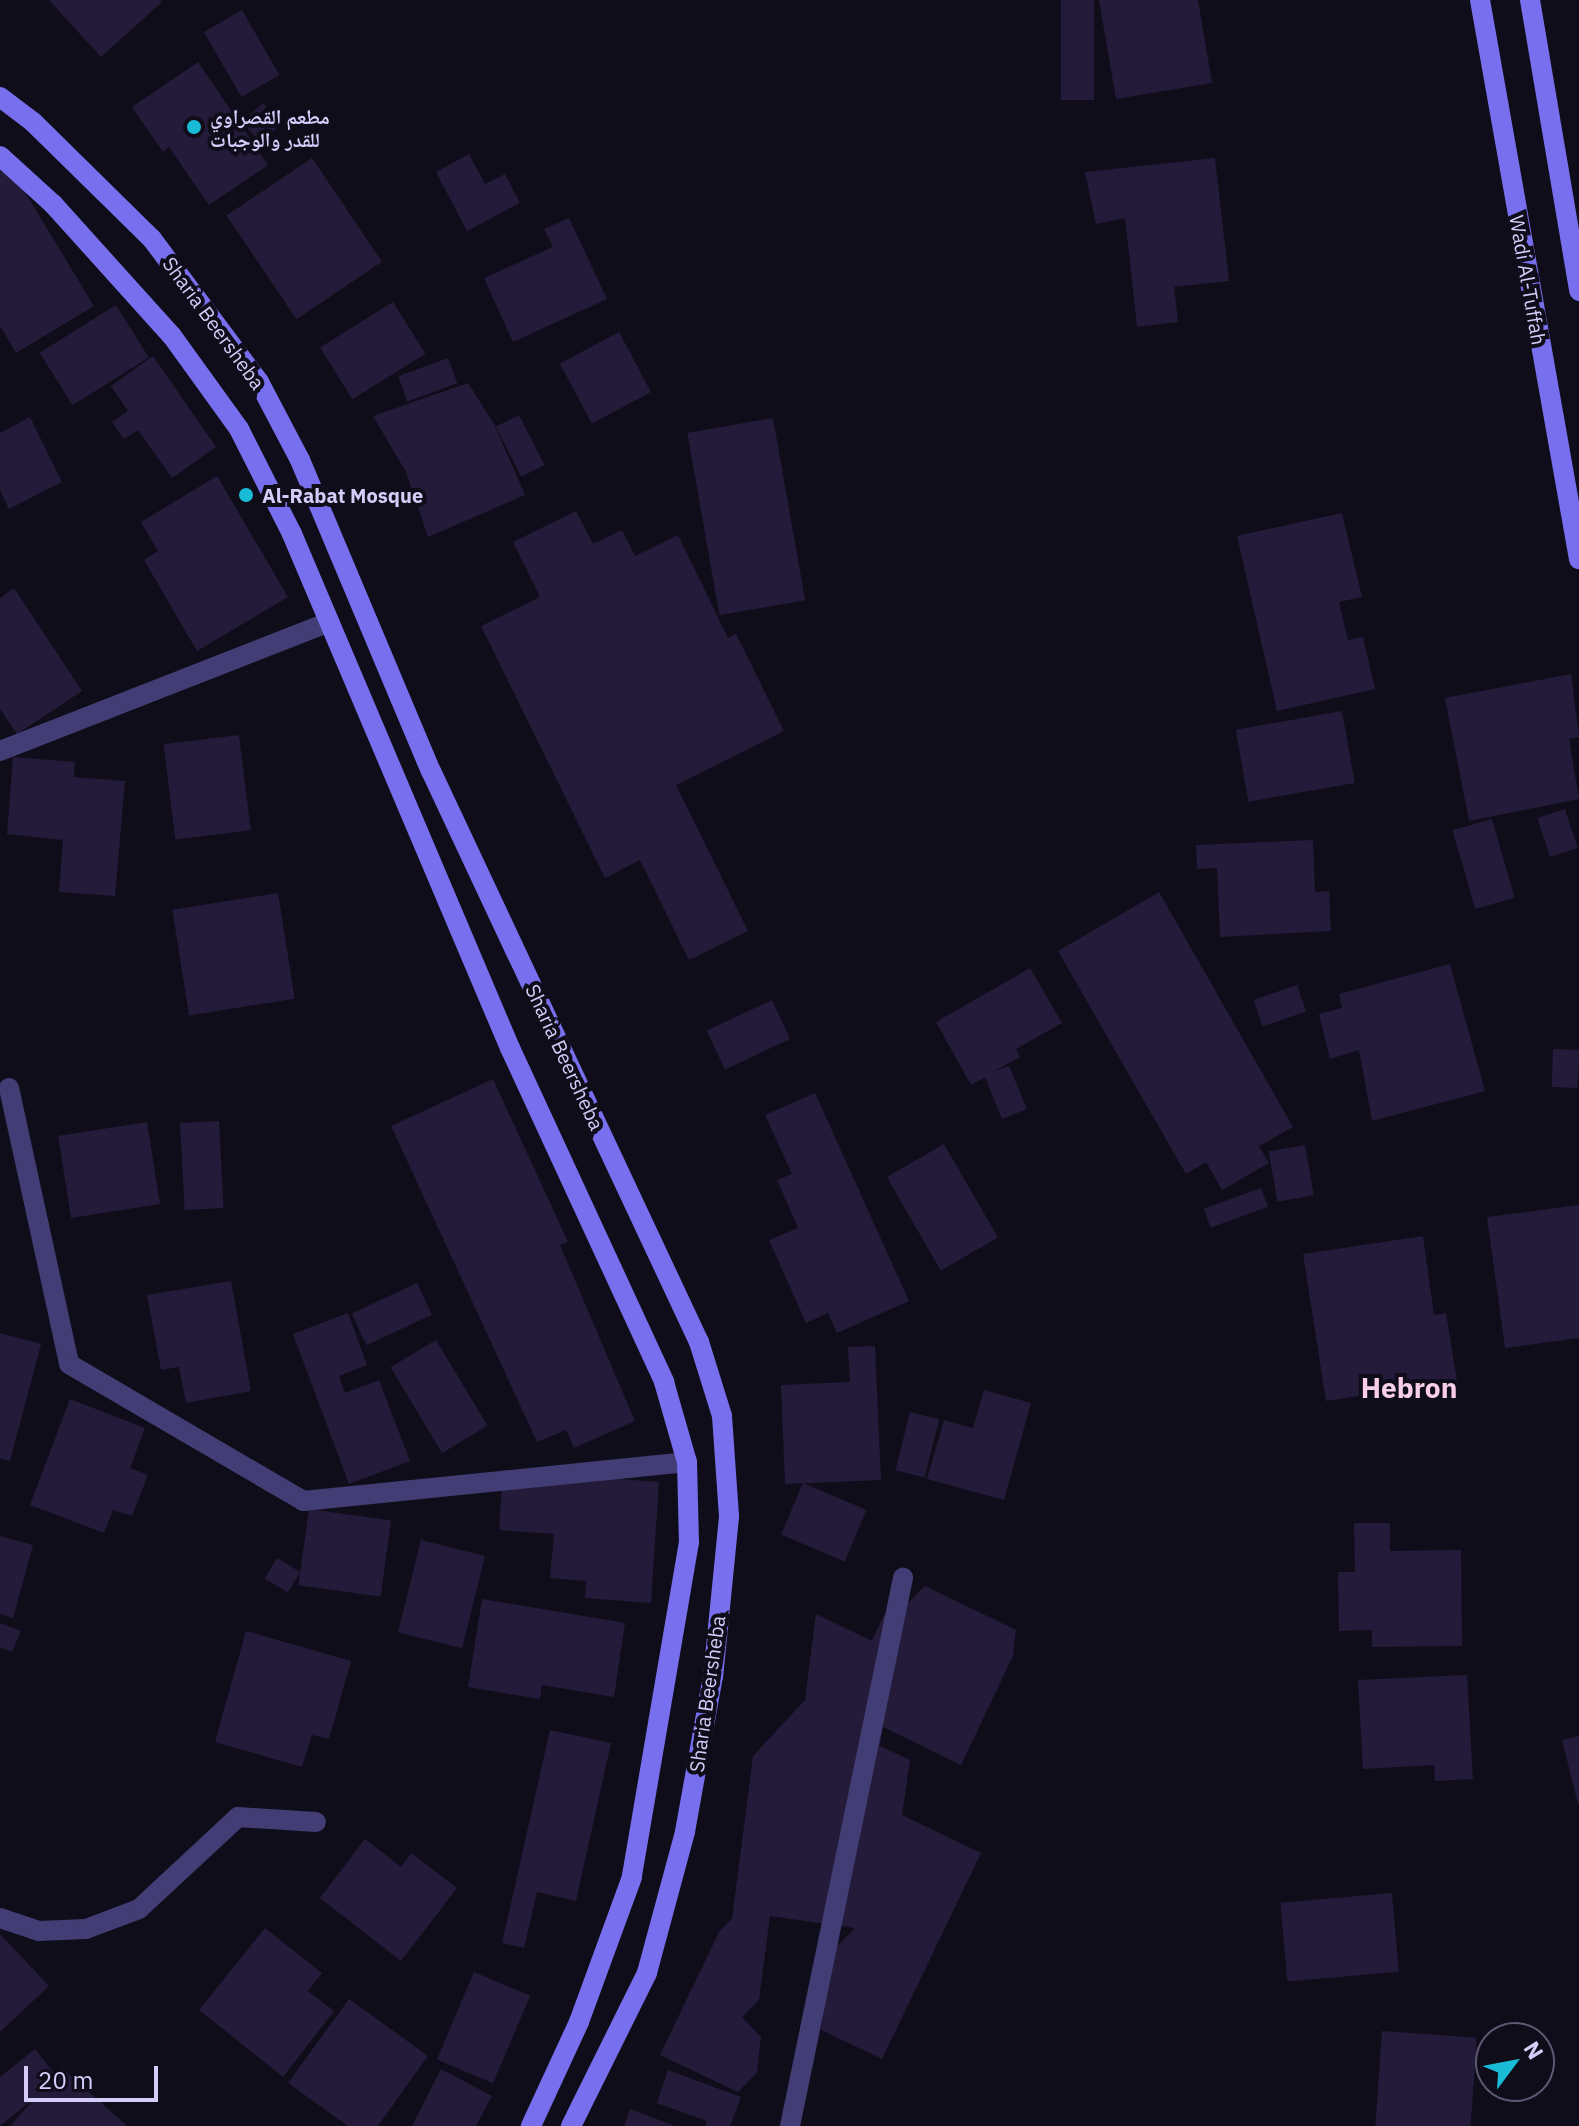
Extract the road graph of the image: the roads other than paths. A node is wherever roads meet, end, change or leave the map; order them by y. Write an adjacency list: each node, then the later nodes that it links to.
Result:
1 (1480, 0): 6 (street, Wadi Al-Tuffah)
2 (1530, 0): 5 (street)
3 (0, 97): 15 (street, Sharia Beersheba)
4 (0, 156): 7 (street, Sharia Beersheba)
5 (1579, 291)
6 (1579, 559)
7 (330, 622): 8 (street); 10 (street, Sharia Beersheba)
8 (0, 751)
9 (9, 1088): 10 (street)
10 (687, 1462): 14 (street, Sharia Beersheba)
11 (903, 1578): 16 (street)
12 (316, 1822): 13 (street)
13 (0, 1918)
14 (531, 2126)
15 (571, 2126)
16 (790, 2126)

